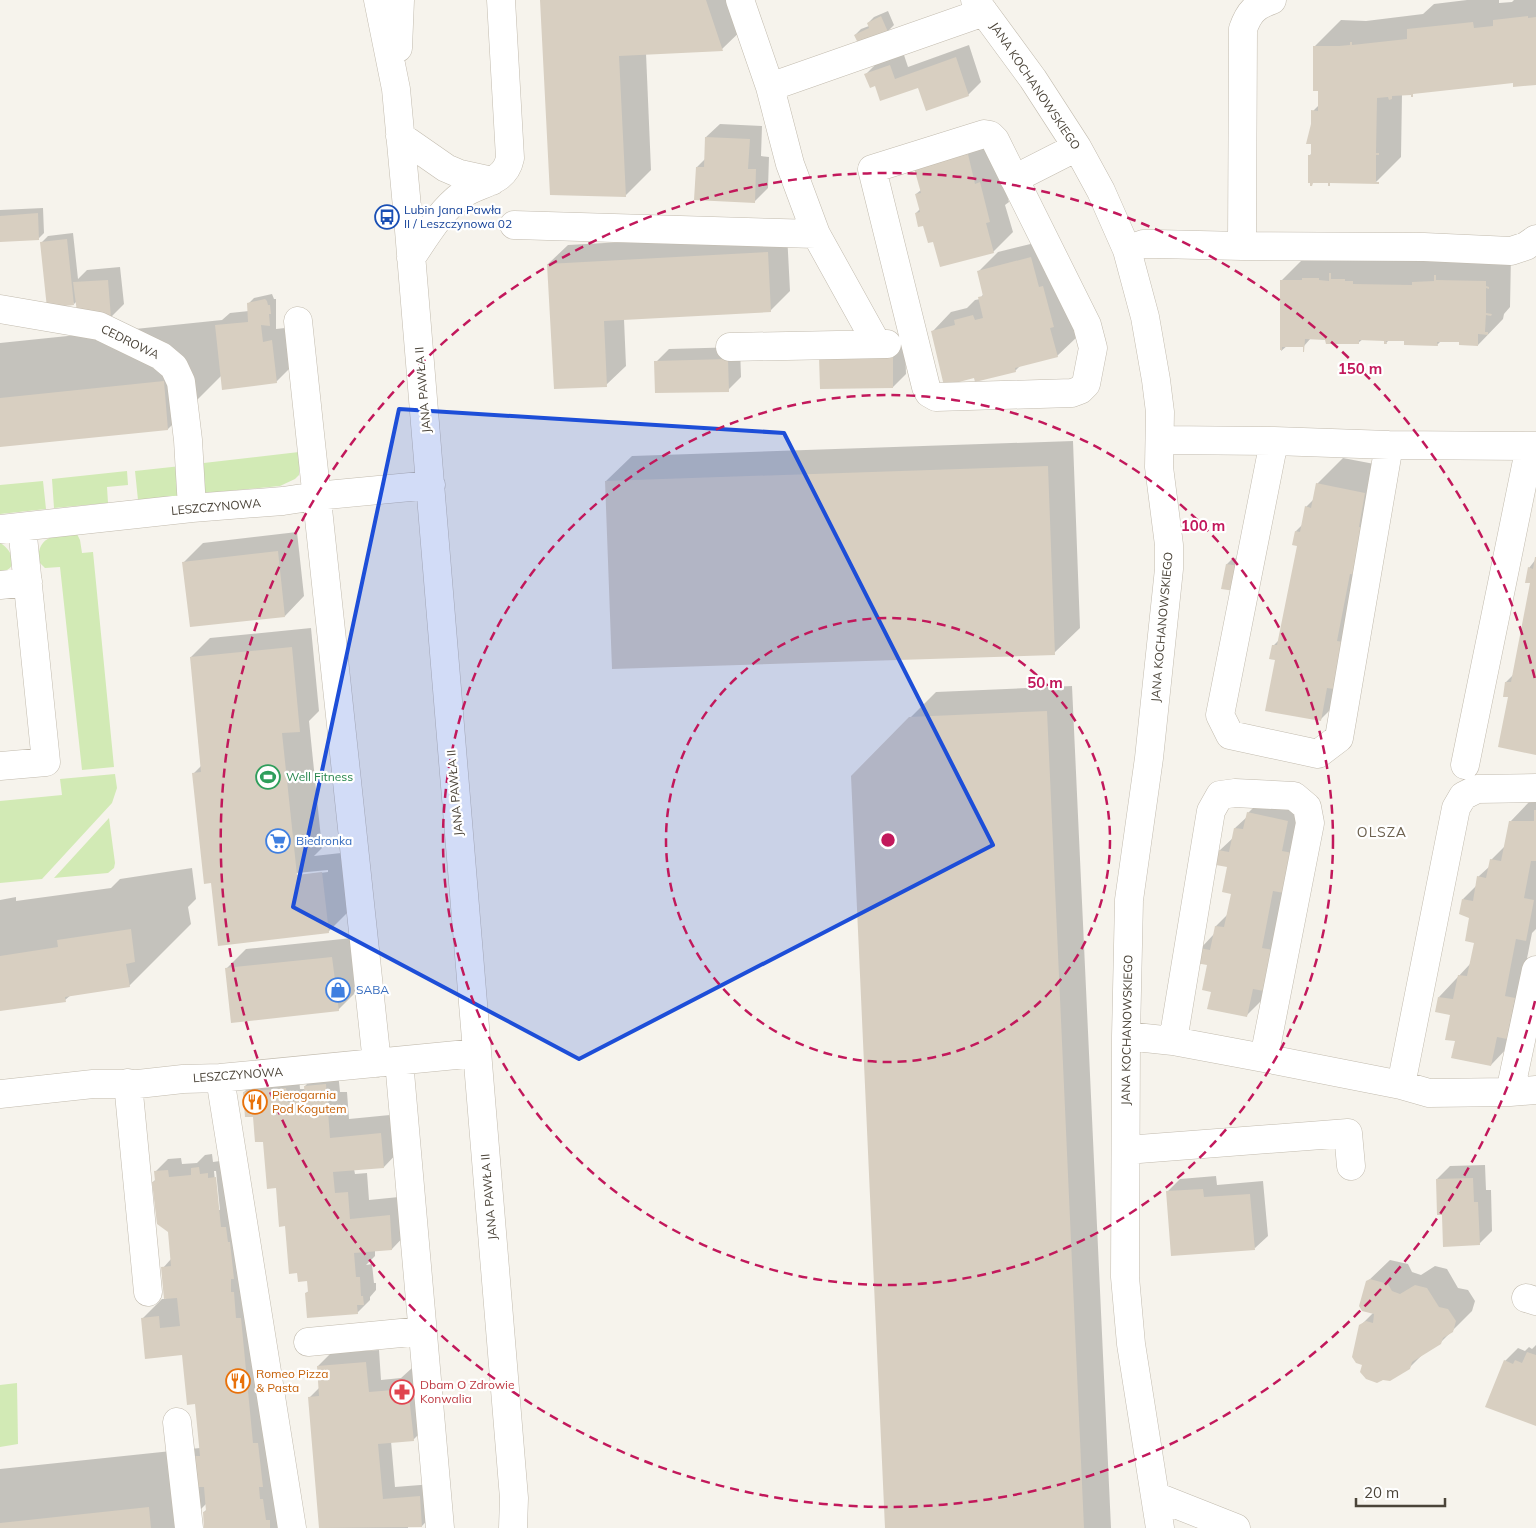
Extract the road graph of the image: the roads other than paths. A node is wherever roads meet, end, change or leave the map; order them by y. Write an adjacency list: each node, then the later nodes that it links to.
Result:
1 (378, 0): 8 (street, JANA PAWŁA II)
2 (400, 0): 8 (street, JANA PAWŁA II)
3 (501, 0): 12 (street)
4 (740, 0): 7 (street)
5 (1272, 0): 16 (street)
6 (979, 6): 7 (street); 10 (street, JANA KOCHANOWSKIEGO)
7 (770, 87): 14 (street)
8 (396, 89): 9 (street, JANA PAWŁA II)
9 (400, 136): 12 (street); 18 (street, JANA PAWŁA II)
10 (1077, 147): 11 (street); 17 (street, JANA KOCHANOWSKIEGO)
11 (1014, 179): 11 (street)
12 (492, 180): 18 (street)
13 (514, 225): 14 (street)
14 (816, 234): 21 (street)
15 (1536, 239): 16 (street)
16 (1242, 246): 17 (street)
17 (1127, 250): 22 (street, JANA KOCHANOWSKIEGO)
18 (411, 258): 26 (street, JANA PAWŁA II)
19 (0, 309): 28 (street, CEDROWA)
20 (298, 321): 27 (street)
21 (730, 347)
22 (1161, 440): 23 (street); 36 (street, JANA KOCHANOWSKIEGO)
23 (1274, 441): 24 (street); 24 (street)
24 (1389, 445): 25 (street)
25 (1533, 446): 32 (street)
26 (431, 485): 27 (street, LESZCZYNOWA); 38 (street, JANA PAWŁA II)
27 (316, 496): 28 (street, LESZCZYNOWA); 40 (street)
28 (192, 508): 29 (street, LESZCZYNOWA)
29 (11, 528): 30 (street)
30 (28, 582): 31 (street); 33 (street)
31 (0, 585)
32 (1465, 765)
33 (0, 766)
34 (1536, 788): 43 (street)
35 (1536, 970): 44 (street)
36 (1126, 1036): 37 (street); 46 (street, JANA KOCHANOWSKIEGO)
37 (1173, 1041): 39 (street); 39 (street)
38 (477, 1052): 40 (street, LESZCZYNOWA); 53 (street, JANA PAWŁA II)
39 (1264, 1058): 43 (street)
40 (388, 1062): 41 (street, LESZCZYNOWA); 49 (street)
41 (220, 1078): 42 (street, LESZCZYNOWA); 55 (street)
42 (128, 1083): 45 (street, LESZCZYNOWA); 48 (street)
43 (1401, 1086): 44 (street)
44 (1523, 1091)
45 (0, 1094)
46 (1126, 1150): 47 (street); 52 (street, JANA KOCHANOWSKIEGO)
47 (1351, 1166)
48 (148, 1292)
49 (422, 1331): 50 (street); 56 (street)
50 (308, 1342)
51 (177, 1422): 54 (street)
52 (1155, 1496): 59 (street, JANA KOCHANOWSKIEGO); 60 (street)
53 (514, 1498): 57 (street, JANA PAWŁA II); 58 (street, JANA PAWŁA II)
54 (189, 1528)
55 (292, 1528)
56 (440, 1528)
57 (513, 1528)
58 (521, 1528)
59 (1160, 1528)
60 (1236, 1528)

